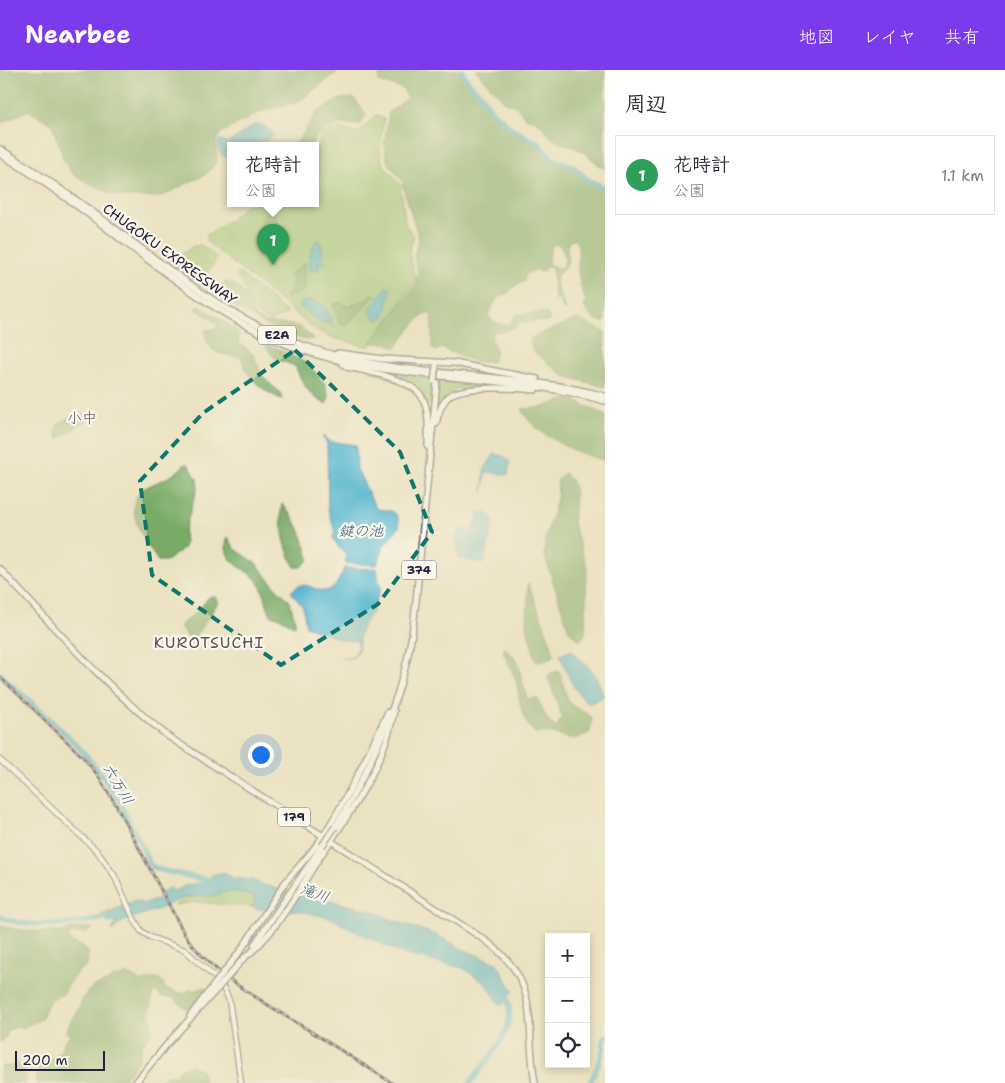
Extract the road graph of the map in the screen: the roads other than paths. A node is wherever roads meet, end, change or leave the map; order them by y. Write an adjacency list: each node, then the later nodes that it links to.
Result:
1 (0, 149): 3 (highway, CHUGOKU EXPRESSWAY / E2A)
2 (0, 154): 4 (highway, CHUGOKU EXPRESSWAY / E2A)
3 (294, 342): 5 (highway); 6 (highway, CHUGOKU EXPRESSWAY / E2A)
4 (339, 361): 7 (highway, CHUGOKU EXPRESSWAY / E2A); 10 (highway)
5 (437, 365): 6 (highway); 10 (highway, bridge)
6 (564, 386): 8 (highway, CHUGOKU EXPRESSWAY / E2A)
7 (588, 396): 9 (highway, CHUGOKU EXPRESSWAY / E2A); 10 (highway)
8 (605, 396)
9 (605, 401)
10 (429, 447): 12 (highway, 374)
11 (0, 569): 15 (highway, 179)
12 (387, 724): 14 (highway); 14 (highway)
13 (0, 760): 20 (main road)
14 (368, 769): 15 (highway); 16 (highway); 17 (highway, bridge)
15 (324, 835): 16 (highway, 179); 18 (highway, bridge)
16 (332, 841): 17 (highway); 21 (highway, 179)
17 (298, 888): 18 (highway, bridge)
18 (216, 987): 19 (highway)
19 (135, 1083)
20 (241, 1083)
21 (534, 1083)

